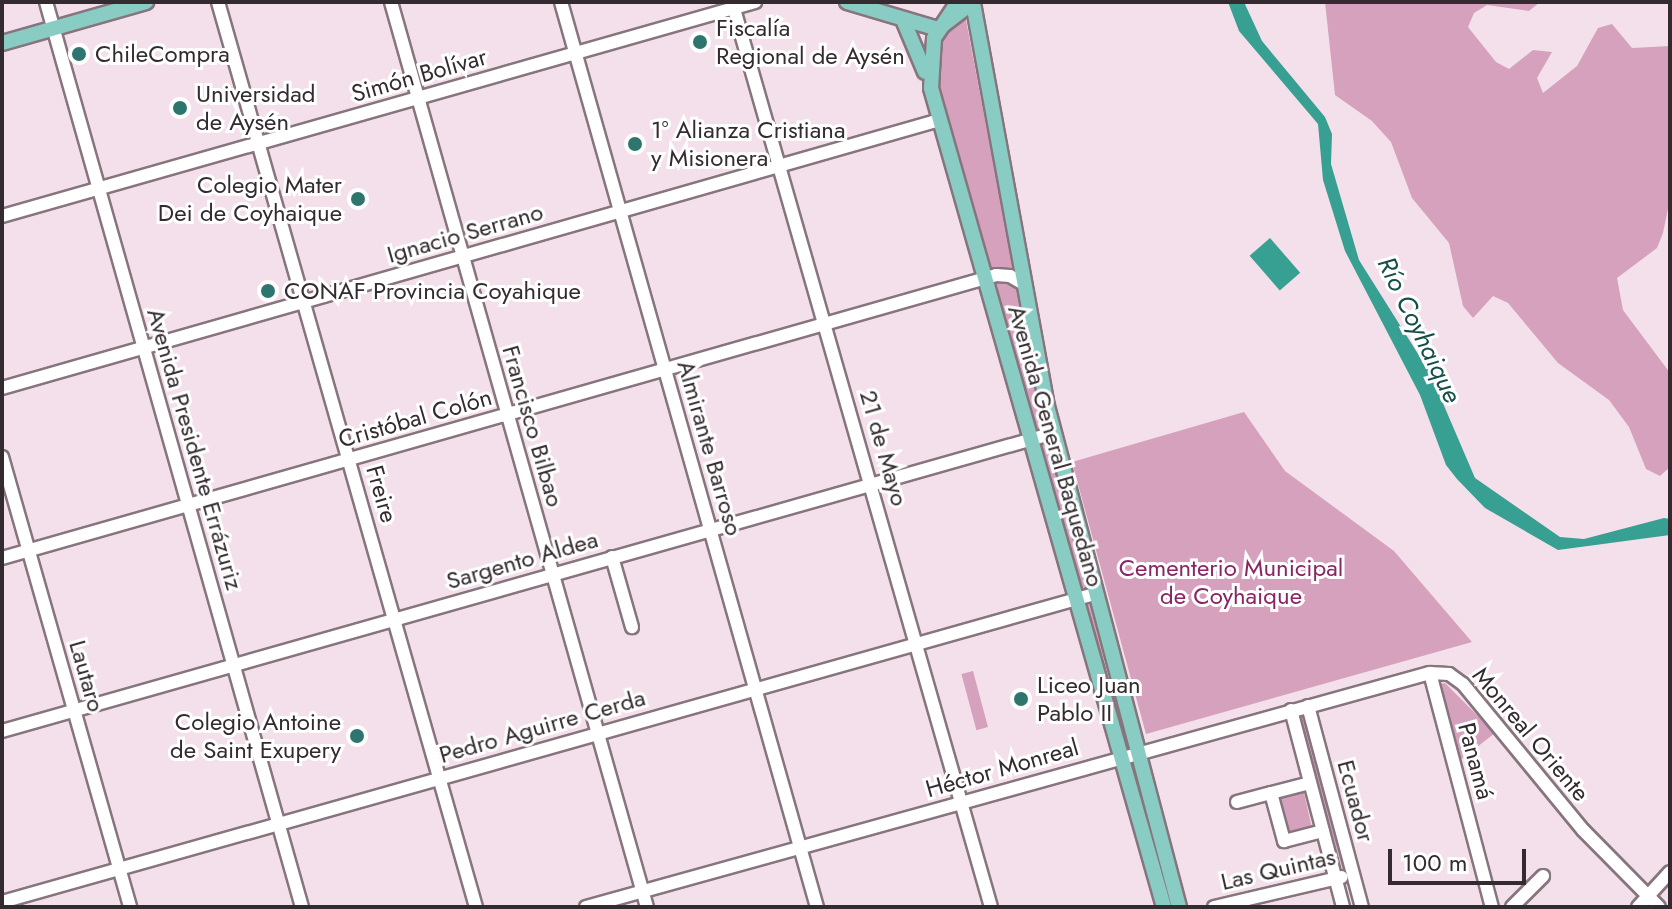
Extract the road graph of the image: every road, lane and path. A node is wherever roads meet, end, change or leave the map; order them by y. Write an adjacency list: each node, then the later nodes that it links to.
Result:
1 (46, 2): 13 (street, Avenida Presidente Errázuriz)
2 (146, 2): 13 (main road)
3 (218, 2): 20 (street, Freire)
4 (391, 2): 18 (street, Francisco Bilbao)
5 (561, 2): 16 (street, Almirante Barroso)
6 (755, 2): 10 (street, Simón Bolívar)
7 (847, 2): 11 (main road)
8 (958, 2): 14 (main road, Avenida General Baquedano)
9 (973, 2): 14 (main road); 27 (main road, Avenida General Baquedano)
10 (734, 5): 16 (street, Simón Bolívar); 21 (street, 21 de Mayo)
11 (868, 6): 12 (main road)
12 (904, 22): 14 (main road); 17 (main road)
13 (53, 29): 15 (main road); 22 (street, Avenida Presidente Errázuriz)
14 (938, 29): 17 (main road, Avenida General Baquedano)
15 (2, 43)
16 (575, 53): 18 (street, Simón Bolívar); 23 (street, Almirante Barroso)
17 (931, 88): 19 (main road, Avenida General Baquedano)
18 (418, 98): 20 (street, Simón Bolívar); 25 (street, Francisco Bilbao)
19 (940, 120): 21 (street, Ignacio Serrano); 26 (main road, Avenida General Baquedano)
20 (258, 143): 22 (street, Simón Bolívar); 28 (street, Freire)
21 (781, 166): 23 (street, Ignacio Serrano); 29 (street, 21 de Mayo)
22 (99, 189): 24 (street, Simón Bolívar); 30 (street, Avenida Presidente Errázuriz)
23 (620, 212): 25 (street, Ignacio Serrano); 31 (street, Almirante Barroso)
24 (2, 216)
25 (462, 257): 28 (street, Ignacio Serrano); 33 (street, Francisco Bilbao)
26 (985, 280): 27 (street, Cristóbal Colón); 29 (street, Cristóbal Colón); 35 (main road, Avenida General Baquedano)
27 (1024, 284): 34 (main road, Avenida General Baquedano)
28 (304, 301): 30 (street, Ignacio Serrano); 37 (street, Freire)
29 (826, 324): 31 (street, Cristóbal Colón); 38 (street, 21 de Mayo)
30 (143, 347): 32 (street, Ignacio Serrano); 39 (street, Avenida Presidente Errázuriz)
31 (665, 370): 33 (street, Cristóbal Colón); 40 (street, Almirante Barroso)
32 (2, 388)
33 (507, 414): 37 (street, Cristóbal Colón); 44 (street, Francisco Bilbao)
34 (1054, 433): 35 (street, Sargento Aldea); 45 (main road, Avenida General Baquedano)
35 (1032, 439): 38 (street, Sargento Aldea); 46 (main road, Avenida General Baquedano)
36 (2, 457): 41 (street, Lautaro)
37 (349, 460): 39 (street, Cristóbal Colón); 47 (street, Freire)
38 (871, 484): 40 (street, Sargento Aldea); 49 (street, 21 de Mayo)
39 (188, 506): 41 (street, Cristóbal Colón); 50 (street, Avenida Presidente Errázuriz)
40 (710, 530): 42 (street, Sargento Aldea); 52 (street, Almirante Barroso)
41 (29, 551): 43 (street, Cristóbal Colón); 54 (street, Lautaro)
42 (612, 557): 44 (street, Sargento Aldea); 48 (street)
43 (2, 558)
44 (552, 574): 47 (street, Sargento Aldea); 57 (street, Francisco Bilbao)
45 (1094, 594): 46 (street, Pedro Aguirre Cerda); 58 (main road, Avenida General Baquedano)
46 (1078, 599): 49 (street, Pedro Aguirre Cerda); 58 (main road, Avenida General Baquedano)
47 (394, 618): 50 (street, Sargento Aldea); 59 (street, Freire)
48 (632, 627)
49 (916, 644): 52 (street, Pedro Aguirre Cerda); 62 (street, 21 de Mayo)
50 (233, 664): 54 (street, Sargento Aldea); 64 (street, Avenida Presidente Errázuriz)
51 (1430, 673): 53 (street, Héctor Monreal); 73 (street, Monreal Oriente); 87 (street, Panamá)
52 (755, 689): 57 (street, Pedro Aguirre Cerda); 66 (street, Almirante Barroso)
53 (1308, 706): 55 (street, Héctor Monreal); 69 (street, Ecuador)
54 (74, 710): 56 (street, Sargento Aldea); 67 (street, Lautaro)
55 (1291, 710): 58 (street, Héctor Monreal); 60 (street, Ecuador)
56 (2, 731)
57 (597, 734): 59 (street, Pedro Aguirre Cerda); 72 (street, Francisco Bilbao)
58 (1129, 755): 62 (street, Héctor Monreal); 82 (main road, Avenida General Baquedano); 83 (main road, Avenida General Baquedano)
59 (439, 778): 64 (street, Pedro Aguirre Cerda); 77 (street, Freire)
60 (1310, 783): 61 (street); 65 (street, Ecuador)
61 (1271, 793): 63 (street); 65 (street)
62 (961, 802): 66 (street, Héctor Monreal); 81 (street, 21 de Mayo)
63 (1237, 802)
64 (278, 823): 67 (street, Pedro Aguirre Cerda); 76 (street, Avenida Presidente Errázuriz)
65 (1323, 831): 71 (street, Ecuador)
66 (800, 847): 72 (street, Héctor Monreal); 80 (street, Almirante Barroso)
67 (119, 868): 74 (street, Pedro Aguirre Cerda); 75 (street, Lautaro)
68 (1670, 872): 73 (street)
69 (1352, 874): 71 (street, Las Quintas); 86 (street, Ecuador)
70 (1543, 876): 88 (street)
71 (1335, 878): 84 (street, Las Quintas); 85 (street, Ecuador)
72 (642, 891): 78 (street, Héctor Monreal); 79 (street, Francisco Bilbao)
73 (1648, 897): 89 (street); 90 (street, Monreal Oriente)
74 (2, 902)
75 (130, 907)
76 (302, 907)
77 (476, 907)
78 (586, 907)
79 (647, 907)
80 (817, 907)
81 (991, 907)
82 (1164, 907)
83 (1179, 907)
84 (1214, 907)
85 (1343, 907)
86 (1362, 907)
87 (1492, 907)
88 (1512, 907)
89 (1638, 907)
90 (1659, 907)

